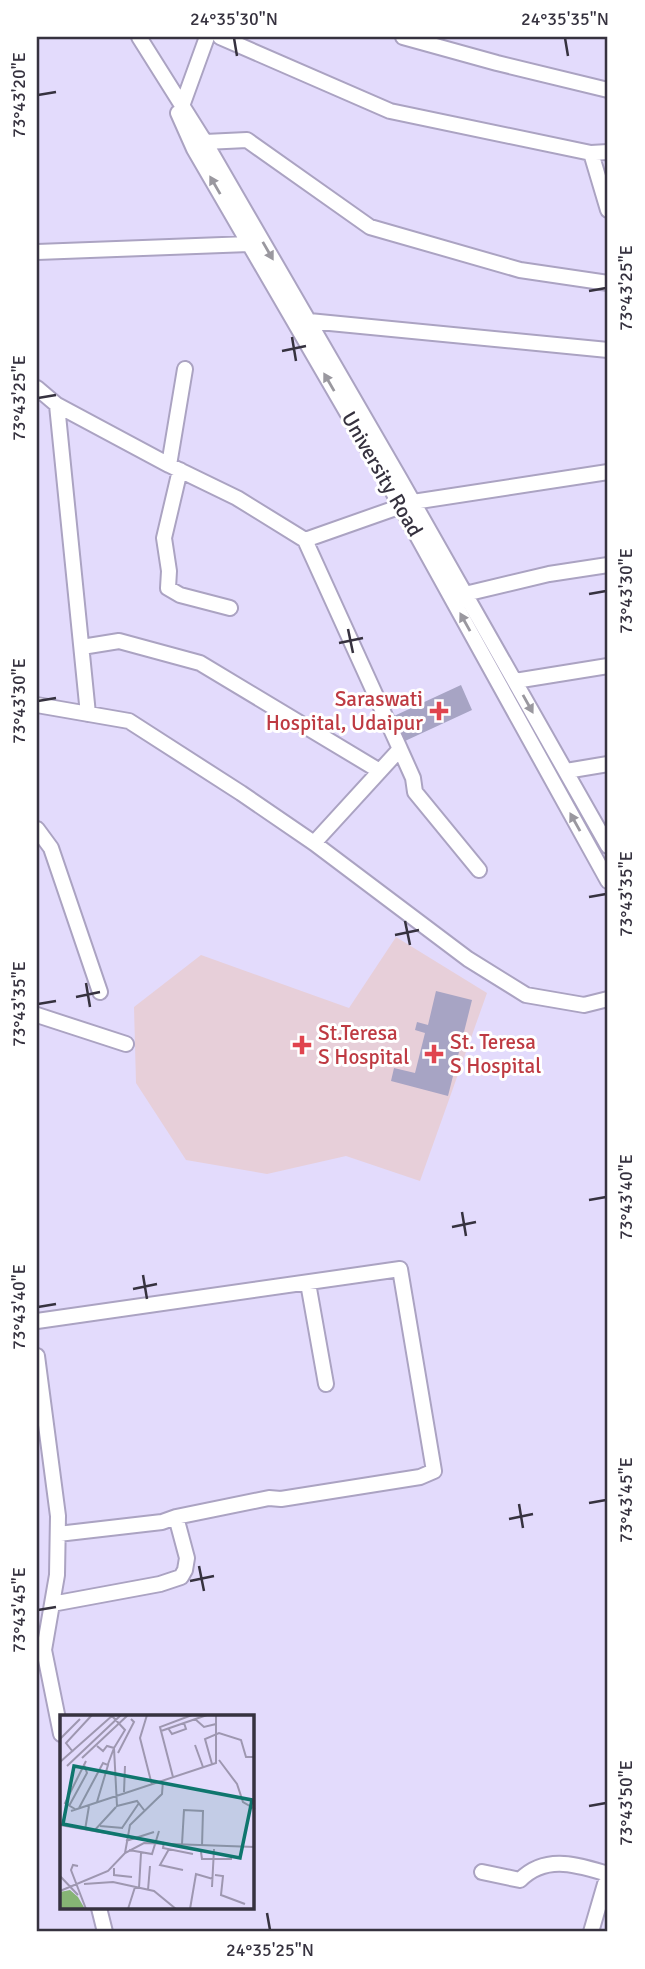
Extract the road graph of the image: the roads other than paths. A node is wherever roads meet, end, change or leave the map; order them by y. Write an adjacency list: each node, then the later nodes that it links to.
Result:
1 (139, 37): 5 (street, University Road)
2 (207, 37): 7 (street)
3 (220, 37): 9 (street)
4 (403, 37): 6 (street)
5 (157, 67): 7 (street, University Road); 12 (street, University Road, one-way to 5)
6 (608, 90)
7 (182, 106): 8 (street, University Road)
8 (205, 142): 14 (street); 15 (street, University Road, one-way to 15)
9 (591, 152): 10 (street); 11 (street)
10 (608, 152)
11 (608, 210)
12 (249, 244): 13 (street); 22 (street, University Road, one-way to 12)
13 (37, 252)
14 (608, 283)
15 (309, 321): 16 (street); 22 (street, University Road)
16 (608, 350)
17 (185, 369): 20 (street)
18 (37, 388): 19 (street)
19 (57, 405): 20 (street); 27 (street)
20 (175, 468): 23 (street); 26 (street)
21 (608, 472): 22 (street)
22 (407, 504): 23 (street); 25 (street, University Road); 40 (street, University Road, one-way to 22)
23 (305, 540): 32 (street)
24 (608, 565): 25 (street)
25 (466, 594): 29 (street, University Road)
26 (230, 608)
27 (82, 647): 31 (street); 34 (street)
28 (608, 666): 29 (street)
29 (515, 681): 35 (street, University Road, one-way to 35)
30 (37, 705): 31 (street)
31 (88, 714): 37 (street)
32 (400, 749): 34 (street); 39 (street)
33 (608, 764): 35 (street)
34 (378, 770): 37 (street)
35 (566, 771): 38 (street, University Road)
36 (37, 830): 41 (street)
37 (314, 844): 42 (street)
38 (608, 846)
39 (479, 870)
40 (606, 873)
41 (100, 992)
42 (608, 999)
43 (37, 1015): 44 (street)
44 (126, 1044)
45 (308, 1283): 46 (street); 48 (street); 49 (street)
46 (37, 1321)
47 (37, 1356): 50 (street)
48 (326, 1384)
49 (176, 1517): 50 (street); 51 (street)
50 (58, 1534): 51 (street)
51 (52, 1604): 52 (street)
52 (42, 1671): 53 (street)
53 (60, 1731)
54 (482, 1872): 55 (street)
55 (608, 1874)
56 (608, 1882): 59 (street)
57 (100, 1910): 58 (street)
58 (105, 1932)
59 (591, 1932)

